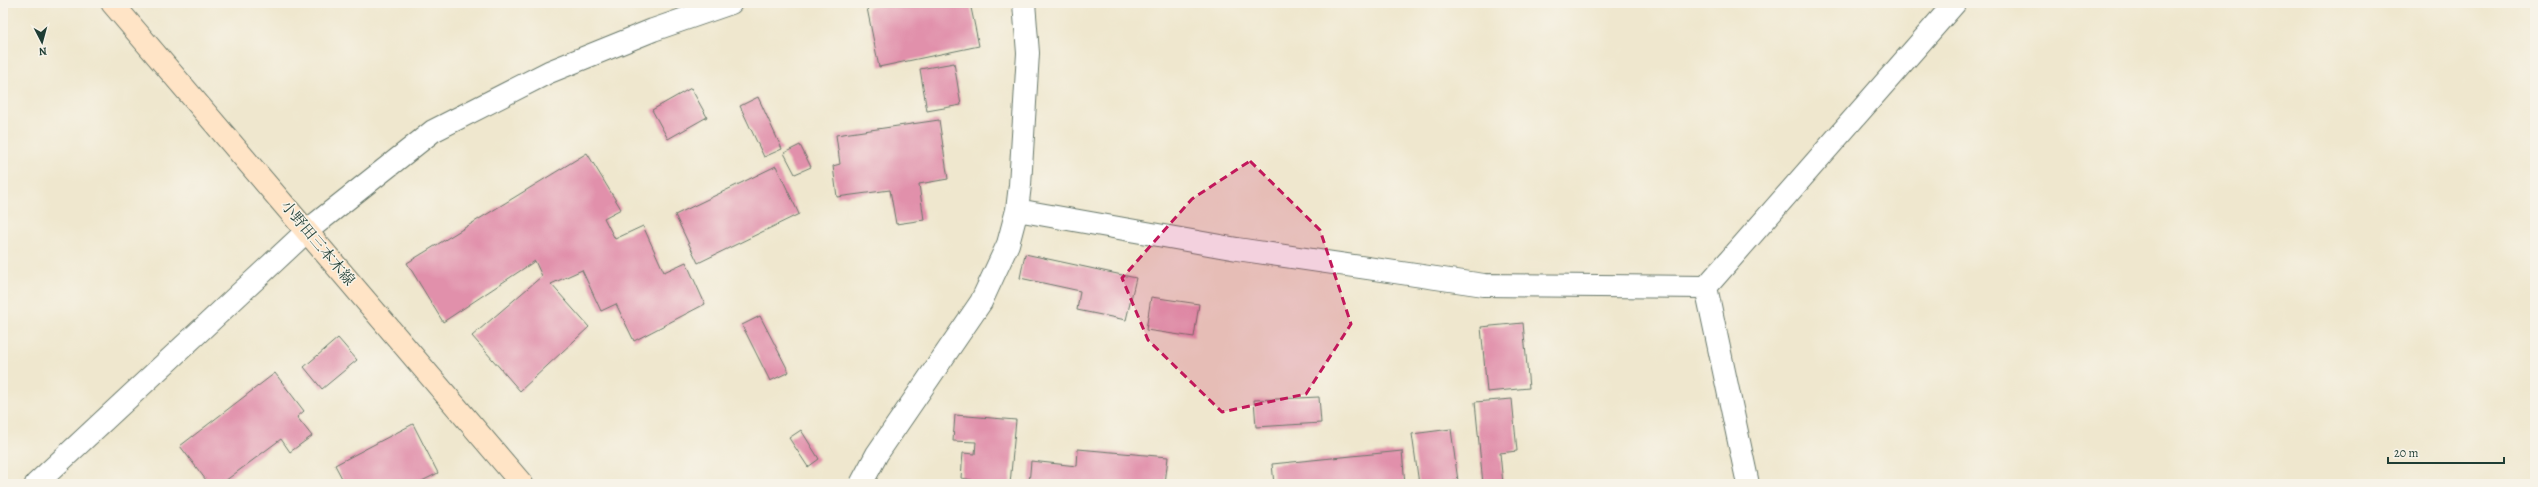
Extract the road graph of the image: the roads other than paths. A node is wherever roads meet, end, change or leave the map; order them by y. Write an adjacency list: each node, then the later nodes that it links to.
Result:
1 (112, 3): 6 (main road, 小野田三本木線)
2 (731, 3): 6 (street)
3 (1024, 3): 5 (street)
4 (1955, 3): 7 (street)
5 (1017, 210): 7 (street); 10 (street)
6 (308, 230): 8 (street); 9 (main road, 小野田三本木線)
7 (1706, 287): 11 (street)
8 (36, 484)
9 (522, 484)
10 (861, 484)
11 (1748, 484)

